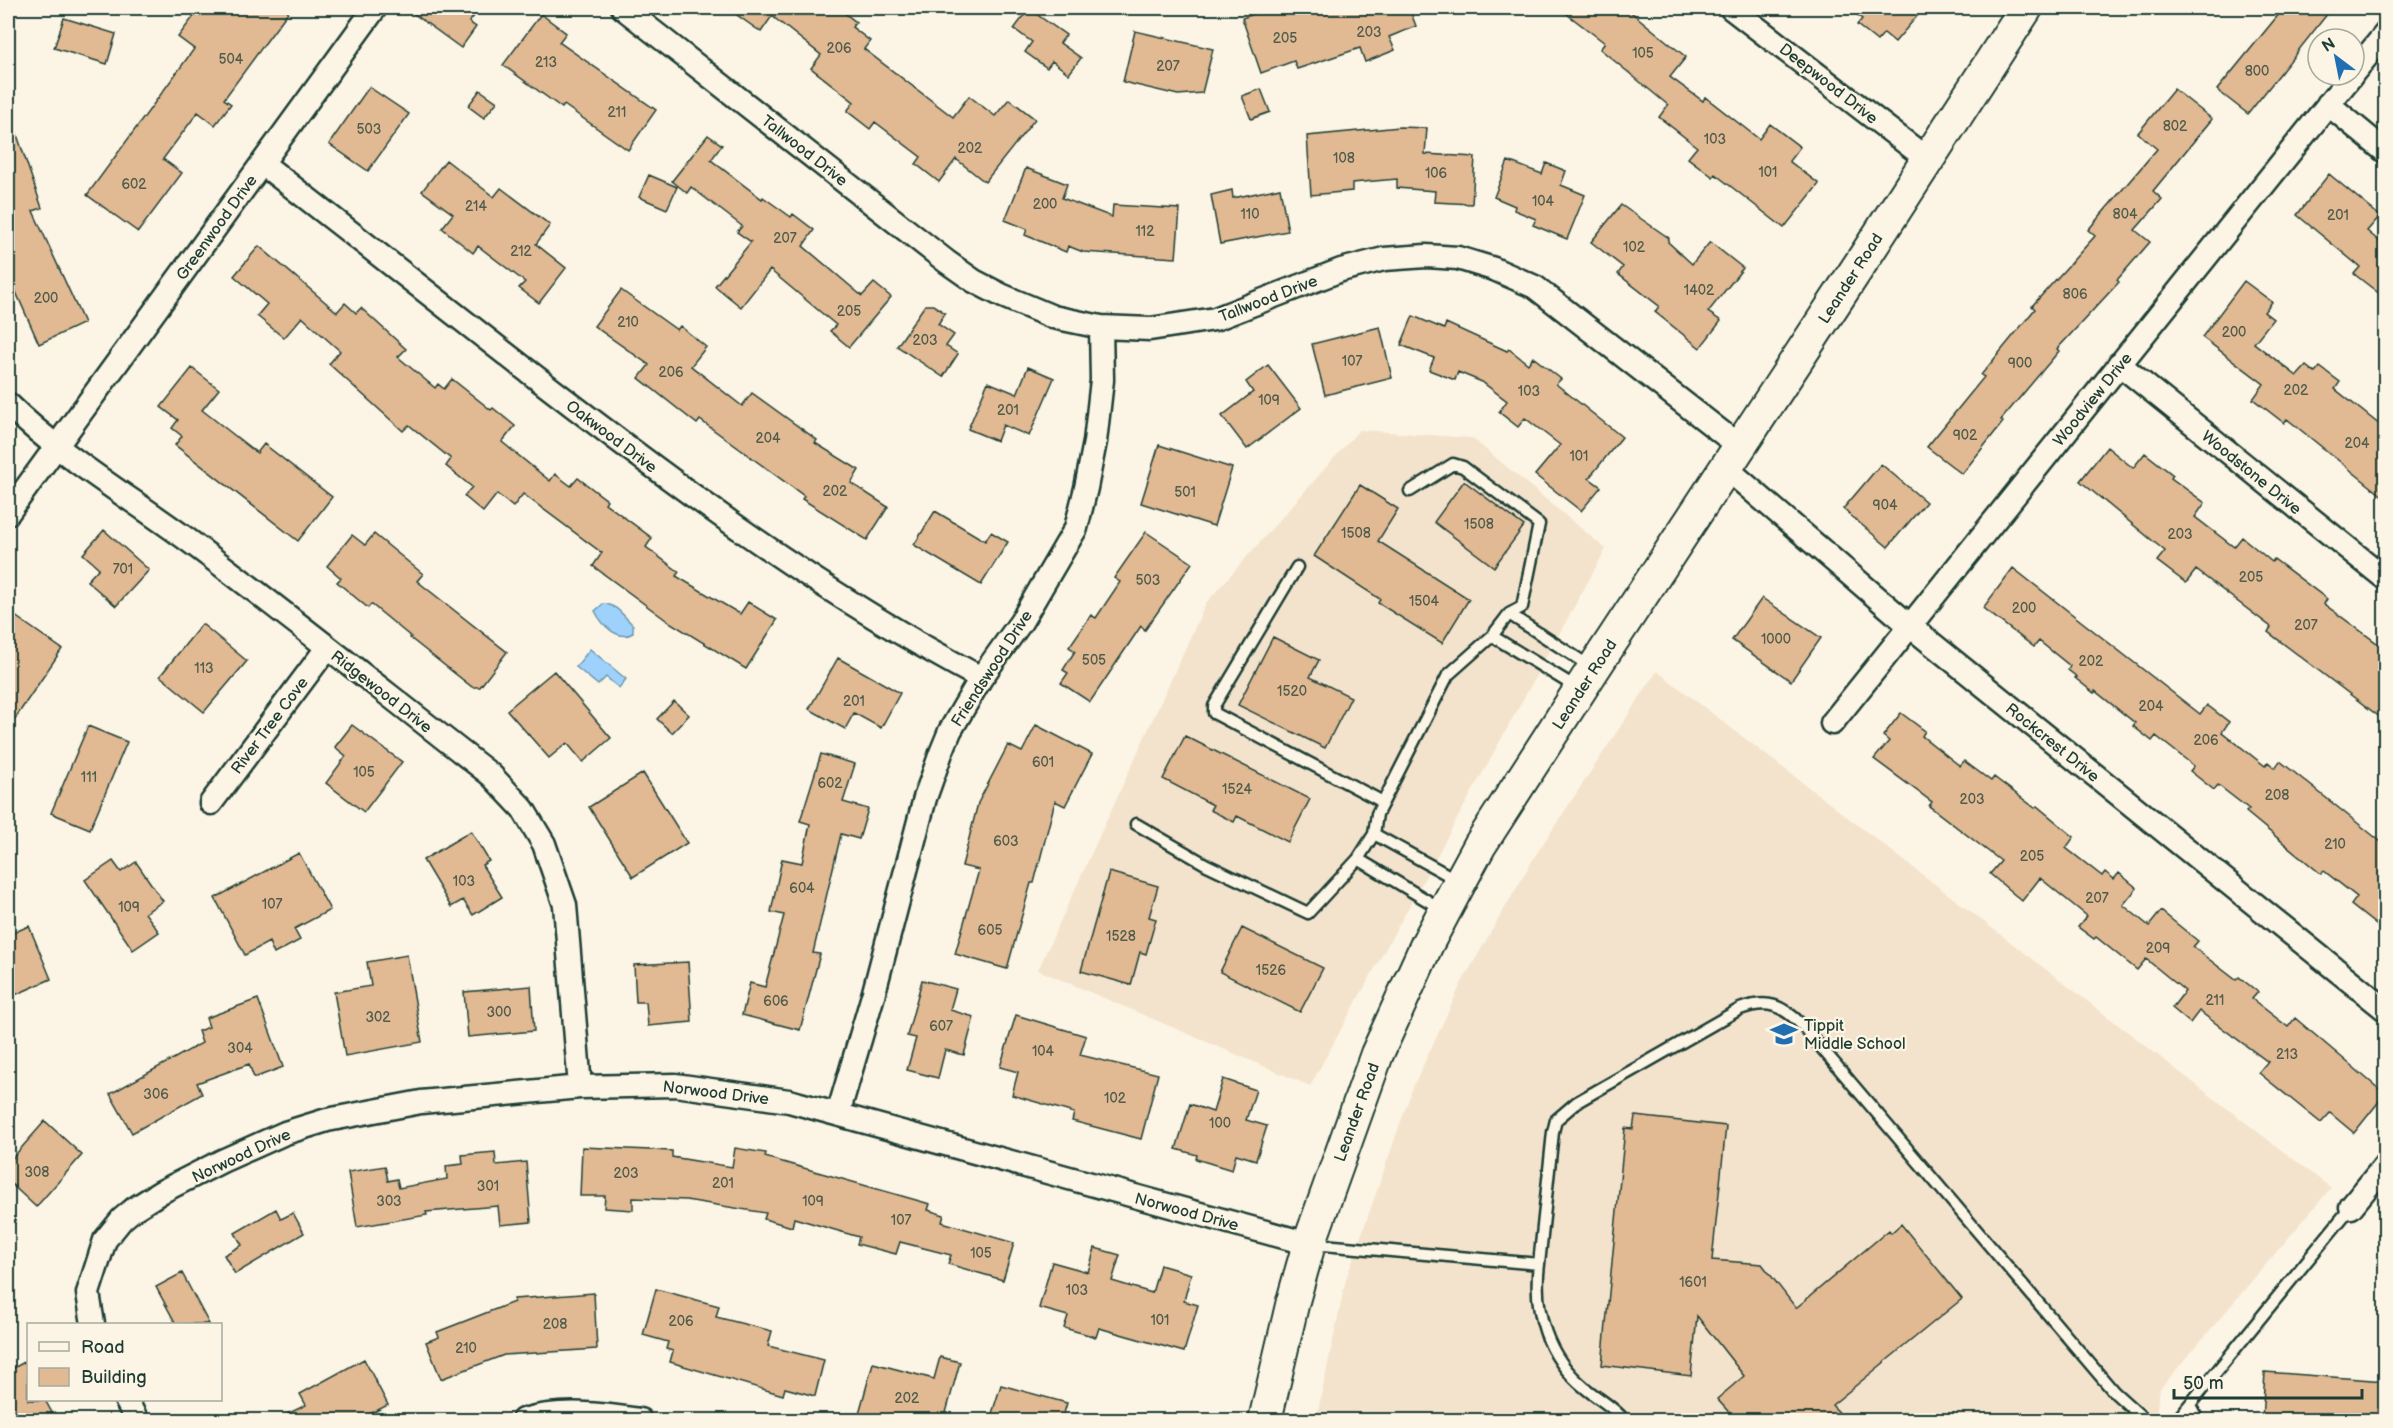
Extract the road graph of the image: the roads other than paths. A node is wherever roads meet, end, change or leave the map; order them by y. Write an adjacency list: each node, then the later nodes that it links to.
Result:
1 (375, 8): 11 (street, Greenwood Drive)
2 (623, 8): 12 (street, Tallwood Drive)
3 (1731, 8): 10 (street, Deepwood Drive)
4 (2025, 8): 10 (main road, Leander Road)
5 (2385, 33): 6 (street, Woodview Drive)
6 (2366, 57)
7 (2342, 87): 8 (street, Woodview Drive)
8 (2328, 104): 9 (street); 13 (street, Woodview Drive)
9 (2385, 152)
10 (1927, 159): 16 (main road, Leander Road)
11 (263, 164): 15 (street, Greenwood Drive); 25 (street, Oakwood Drive)
12 (1101, 327): 16 (street, Tallwood Drive); 25 (street, Friendswood Drive)
13 (2119, 364): 20 (street, Woodstone Drive); 22 (street, Woodview Drive)
14 (8, 404): 15 (street, Ridgewood Drive)
15 (56, 446): 18 (street, Greenwood Drive); 24 (street, Ridgewood Drive)
16 (1732, 456): 22 (street, Rockcrest Drive); 26 (main road, Leander Road)
17 (1410, 491): 21 (lane)
18 (8, 513)
19 (1297, 567): 28 (lane)
20 (2385, 579)
21 (1509, 614): 23 (lane); 26 (lane)
22 (1910, 626): 27 (street, Woodview Drive); 35 (street, Rockcrest Drive)
23 (1492, 636): 26 (lane); 28 (lane)
24 (327, 648): 29 (street, River Tree Cove); 36 (street, Ridgewood Drive)
25 (981, 678): 37 (street, Friendswood Drive)
26 (1587, 679): 33 (main road, Leander Road)
27 (1832, 723)
28 (1383, 802): 31 (lane)
29 (211, 803)
30 (1136, 824): 32 (lane)
31 (1374, 834): 32 (lane); 33 (lane)
32 (1358, 859): 34 (lane)
33 (1460, 882): 34 (main road, Leander Road)
34 (1444, 910): 40 (main road, Leander Road)
35 (2385, 1010)
36 (580, 1087): 37 (street, Norwood Drive); 42 (street, Norwood Drive)
37 (838, 1114): 40 (street, Norwood Drive)
38 (2385, 1164): 39 (street)
39 (2351, 1207): 44 (lane)
40 (1309, 1244): 41 (lane); 48 (main road, Leander Road)
41 (1539, 1263): 49 (lane); 50 (lane)
42 (93, 1323)
43 (127, 1401): 45 (street)
44 (2190, 1405): 51 (lane); 52 (lane)
45 (137, 1420)
46 (523, 1420): 47 (street)
47 (640, 1420)
48 (1265, 1420)
49 (1624, 1420)
50 (2145, 1420)
51 (2176, 1420)
52 (2198, 1420)

